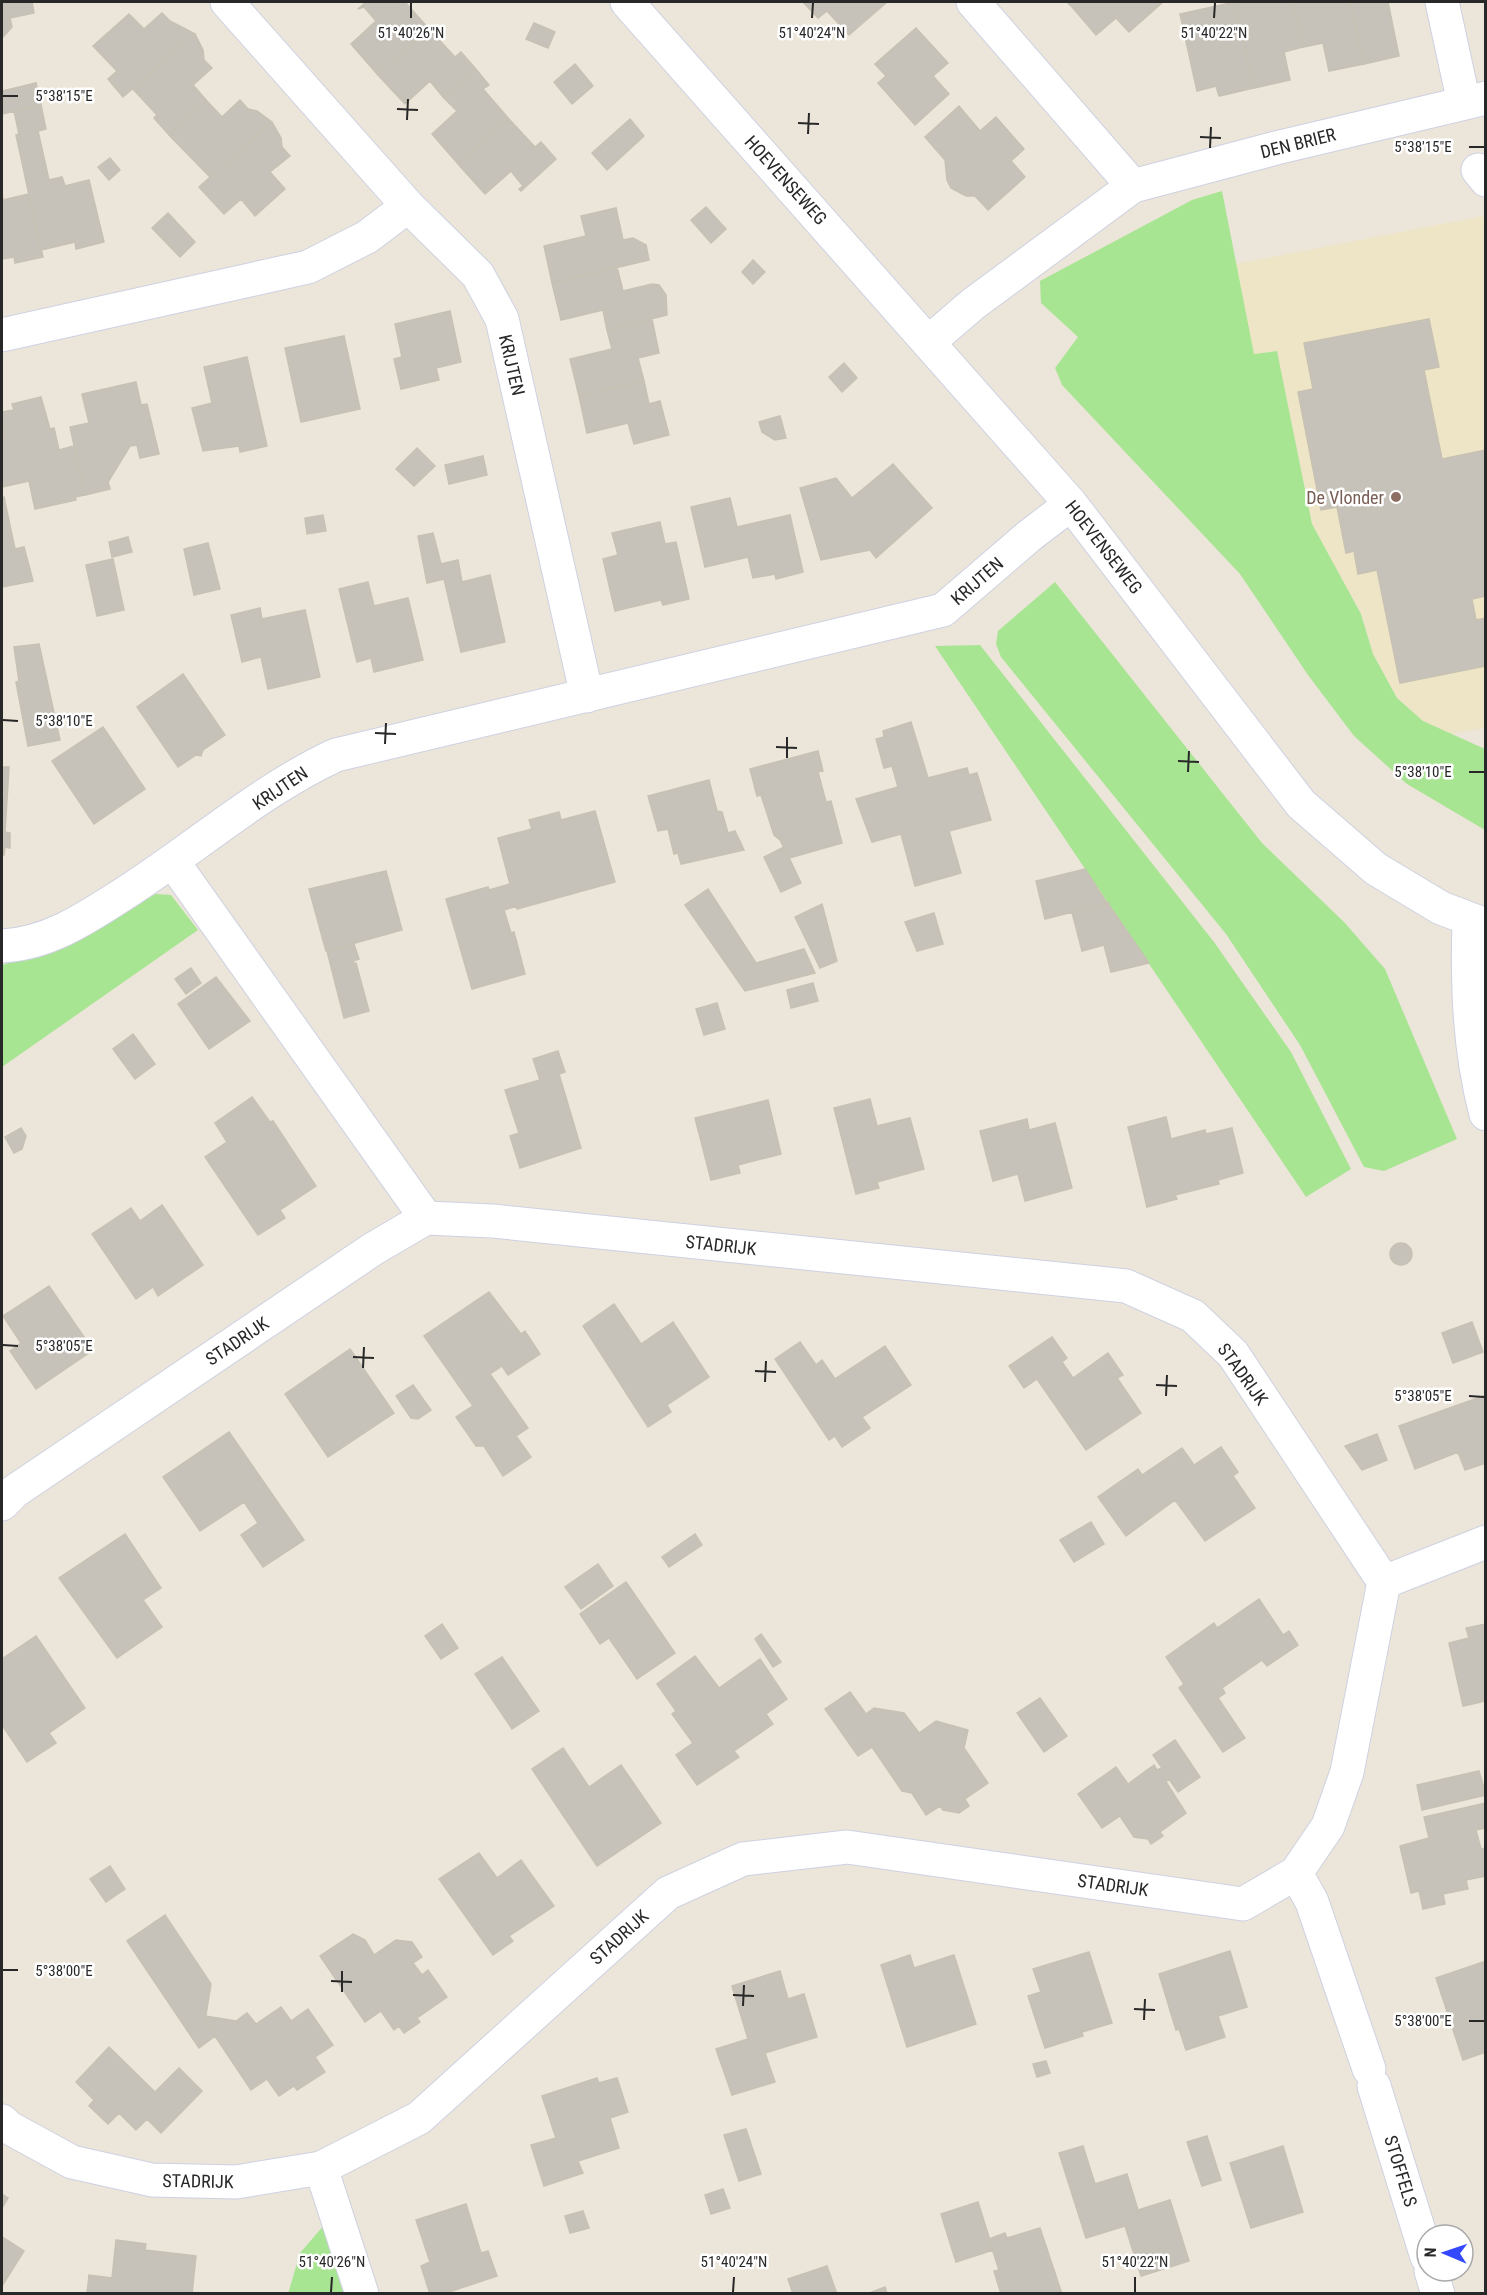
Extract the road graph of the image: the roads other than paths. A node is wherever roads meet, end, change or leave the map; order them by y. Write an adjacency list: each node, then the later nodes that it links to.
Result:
1 (227, 2): 7 (street, KRIJTEN)
2 (627, 2): 9 (street, HOEVENSEWEG)
3 (973, 2): 6 (street)
4 (1442, 2): 5 (street, DEN BRIER)
5 (1475, 100): 6 (street, DEN BRIER)
6 (1133, 186): 9 (street, DEN BRIER)
7 (408, 206): 8 (street); 11 (street, KRIJTEN)
8 (2, 335)
9 (930, 341): 10 (street, HOEVENSEWEG)
10 (1071, 504): 11 (street, KRIJTEN); 13 (street, HOEVENSEWEG)
11 (587, 696): 12 (street, KRIJTEN)
12 (173, 862): 14 (street, KRIJTEN); 16 (street)
13 (1477, 923): 15 (street, HOEVENSEWEG)
14 (2, 946)
15 (1485, 1114)
16 (426, 1218): 17 (street, STADRIJK); 19 (street, STADRIJK)
17 (2, 1504)
18 (1485, 1542): 19 (street)
19 (1384, 1582): 20 (street, STADRIJK)
20 (1296, 1873): 22 (street, STADRIJK); 23 (street, STOFFELS)
21 (2, 2121): 22 (street, STADRIJK)
22 (321, 2168): 24 (street)
23 (1417, 2223)
24 (362, 2294)

